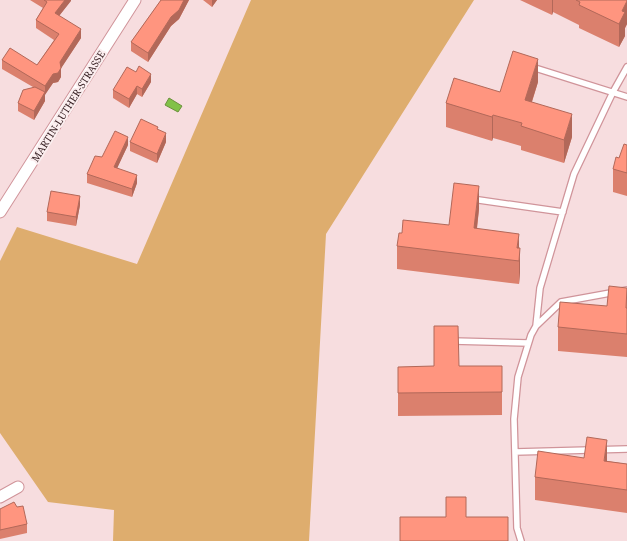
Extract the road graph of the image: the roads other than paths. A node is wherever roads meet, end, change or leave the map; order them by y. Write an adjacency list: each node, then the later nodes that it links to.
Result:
1 (135, 0): 7 (street, MARTIN-LUTHER-STRASSE)
2 (525, 65): 4 (lane)
3 (627, 67): 4 (lane)
4 (613, 92): 5 (lane); 8 (lane)
5 (627, 98)
6 (471, 199): 8 (lane)
7 (0, 212)
8 (563, 212): 10 (lane)
9 (627, 290): 10 (lane)
10 (536, 326): 12 (lane)
11 (446, 341): 12 (lane)
12 (528, 343): 14 (lane)
13 (627, 449): 14 (lane)
14 (515, 452): 17 (lane)
15 (18, 487): 16 (street)
16 (0, 497)
17 (521, 541)

